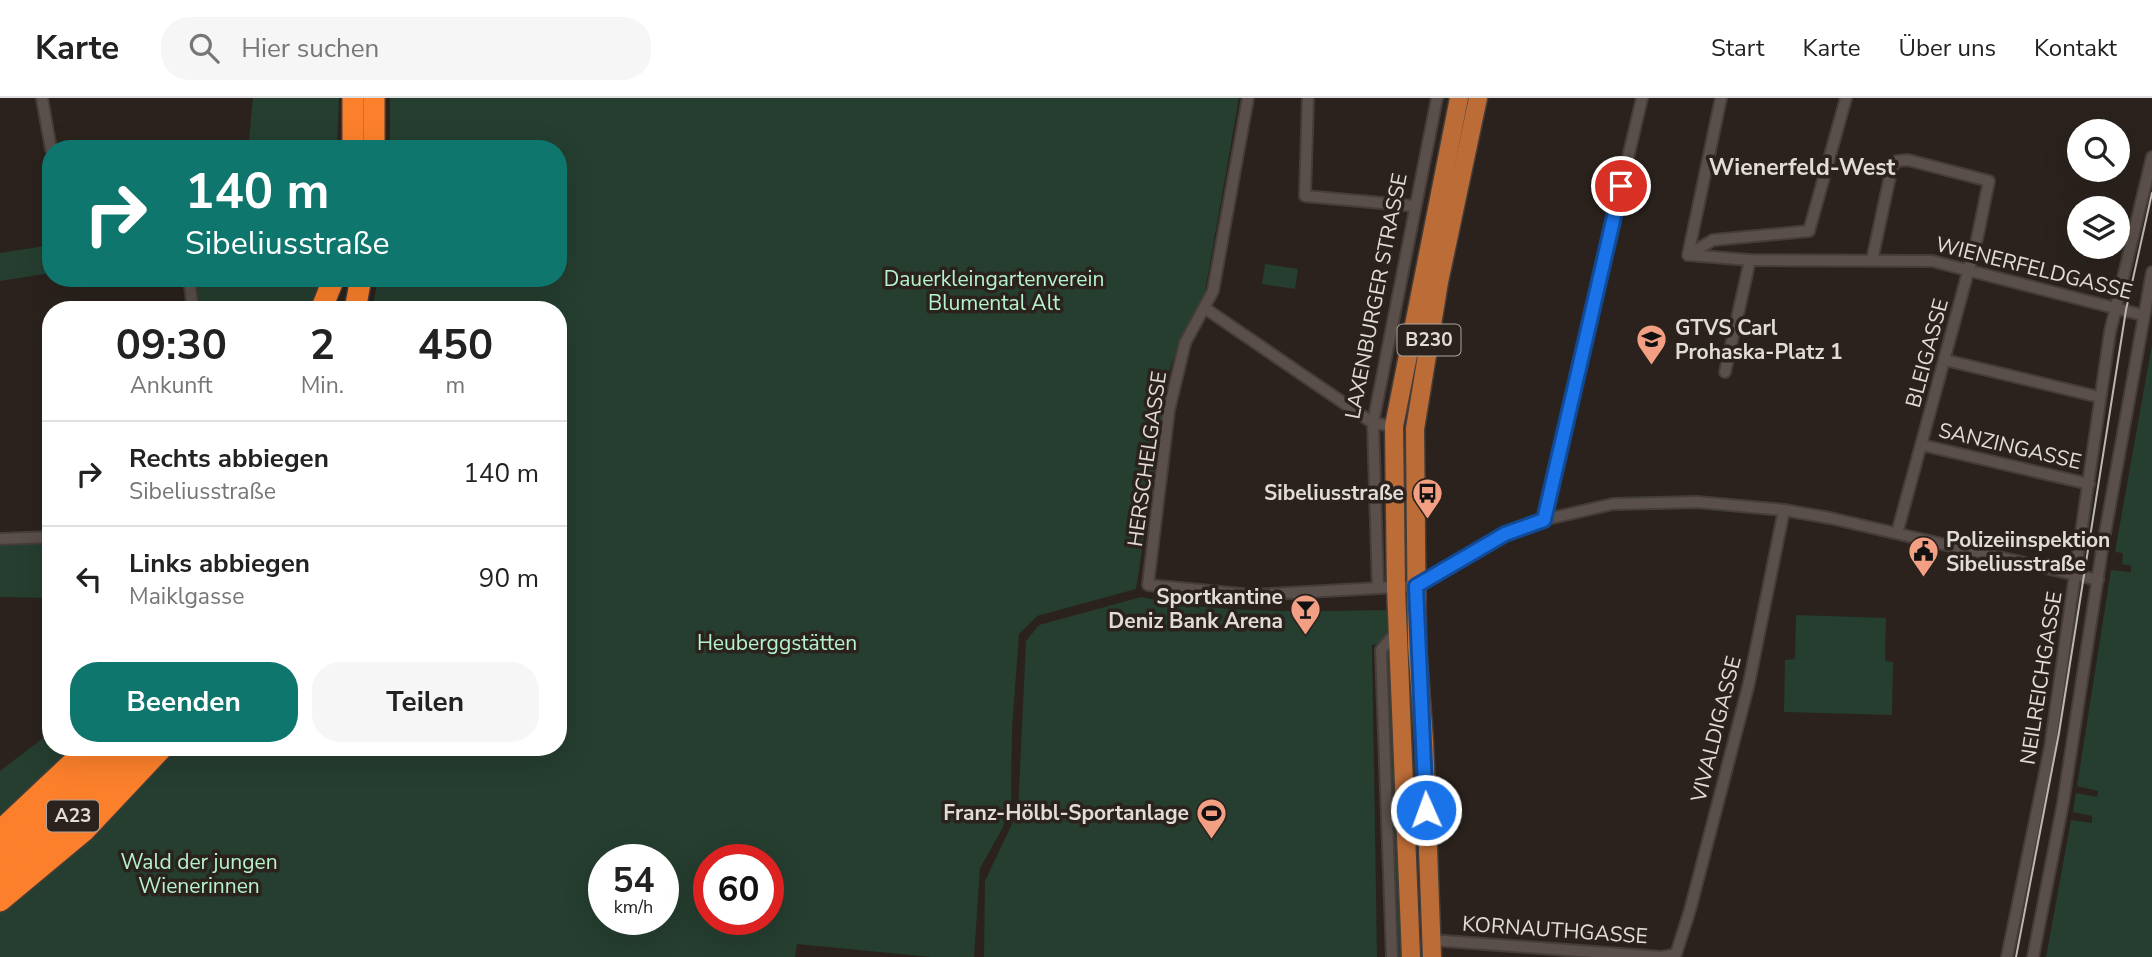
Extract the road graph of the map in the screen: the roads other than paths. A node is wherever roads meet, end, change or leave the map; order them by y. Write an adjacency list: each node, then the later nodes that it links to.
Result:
1 (42, 98): 12 (street)
2 (353, 98): 13 (highway)
3 (374, 98): 14 (highway)
4 (1248, 98): 23 (street, HERSCHELGASSE)
5 (1308, 98): 16 (street)
6 (1437, 98): 16 (street, LAXENBURGER STRASSE)
7 (1459, 98): 29 (main road, LAXENBURGER STRASSE / B230)
8 (1478, 98): 39 (main road, B230)
9 (1642, 98): 33 (street)
10 (1721, 98): 17 (street)
11 (1846, 98): 17 (street)
12 (49, 140)
13 (353, 140)
14 (374, 140)
15 (2152, 157): 22 (street, NEILREICHGASSE)
16 (1415, 206): 28 (street, LAXENBURGER STRASSE)
17 (1688, 255): 18 (street, WIENERFELDGASSE)
18 (1750, 260): 19 (street, WIENERFELDGASSE); 26 (street)
19 (1872, 260): 20 (street, WIENERFELDGASSE); 20 (street, BLEIGASSE)
20 (1969, 269): 22 (street, WIENERFELDGASSE); 25 (street, BLEIGASSE)
21 (2152, 272): 24 (street, NEILREICHGASSE)
22 (2115, 306): 24 (street, WIENERFELDGASSE); 27 (street, NEILREICHGASSE)
23 (1206, 309): 28 (street); 40 (street, HERSCHELGASSE)
24 (2142, 315): 38 (street, NEILREICHGASSE)
25 (1945, 360): 27 (street); 30 (street, BLEIGASSE)
26 (1724, 372)
27 (2099, 397): 31 (street, NEILREICHGASSE)
28 (1373, 423): 29 (street); 40 (street, LAXENBURGER STRASSE)
29 (1394, 426): 41 (main road, LAXENBURGER STRASSE / B230)
30 (1922, 445): 31 (street, SANZINGASSE); 34 (street, BLEIGASSE)
31 (2089, 484): 37 (street, NEILREICHGASSE)
32 (1784, 510): 33 (street); 34 (street); 52 (street, VIVALDIGASSE)
33 (1544, 520): 39 (street)
34 (1897, 533): 37 (street)
35 (42, 537): 36 (street)
36 (0, 539)
37 (2076, 577): 38 (street); 55 (street, NEILREICHGASSE)
38 (2098, 580): 56 (street, NEILREICHGASSE)
39 (1416, 586): 41 (street); 51 (main road, B230)
40 (1378, 588): 41 (street)
41 (1396, 588): 42 (main road, LAXENBURGER STRASSE / B230)
42 (1399, 629): 53 (street); 54 (main road, LAXENBURGER STRASSE / B230)
43 (79, 756): 47 (highway)
44 (104, 756): 48 (highway, A23)
45 (131, 756): 49 (highway, A23)
46 (155, 756): 50 (highway)
47 (0, 831)
48 (0, 853)
49 (0, 877)
50 (0, 901)
51 (1432, 949): 52 (street, KORNAUTHGASSE)
52 (1676, 954)
53 (1392, 957)
54 (1411, 957)
55 (2007, 957)
56 (2033, 957)

